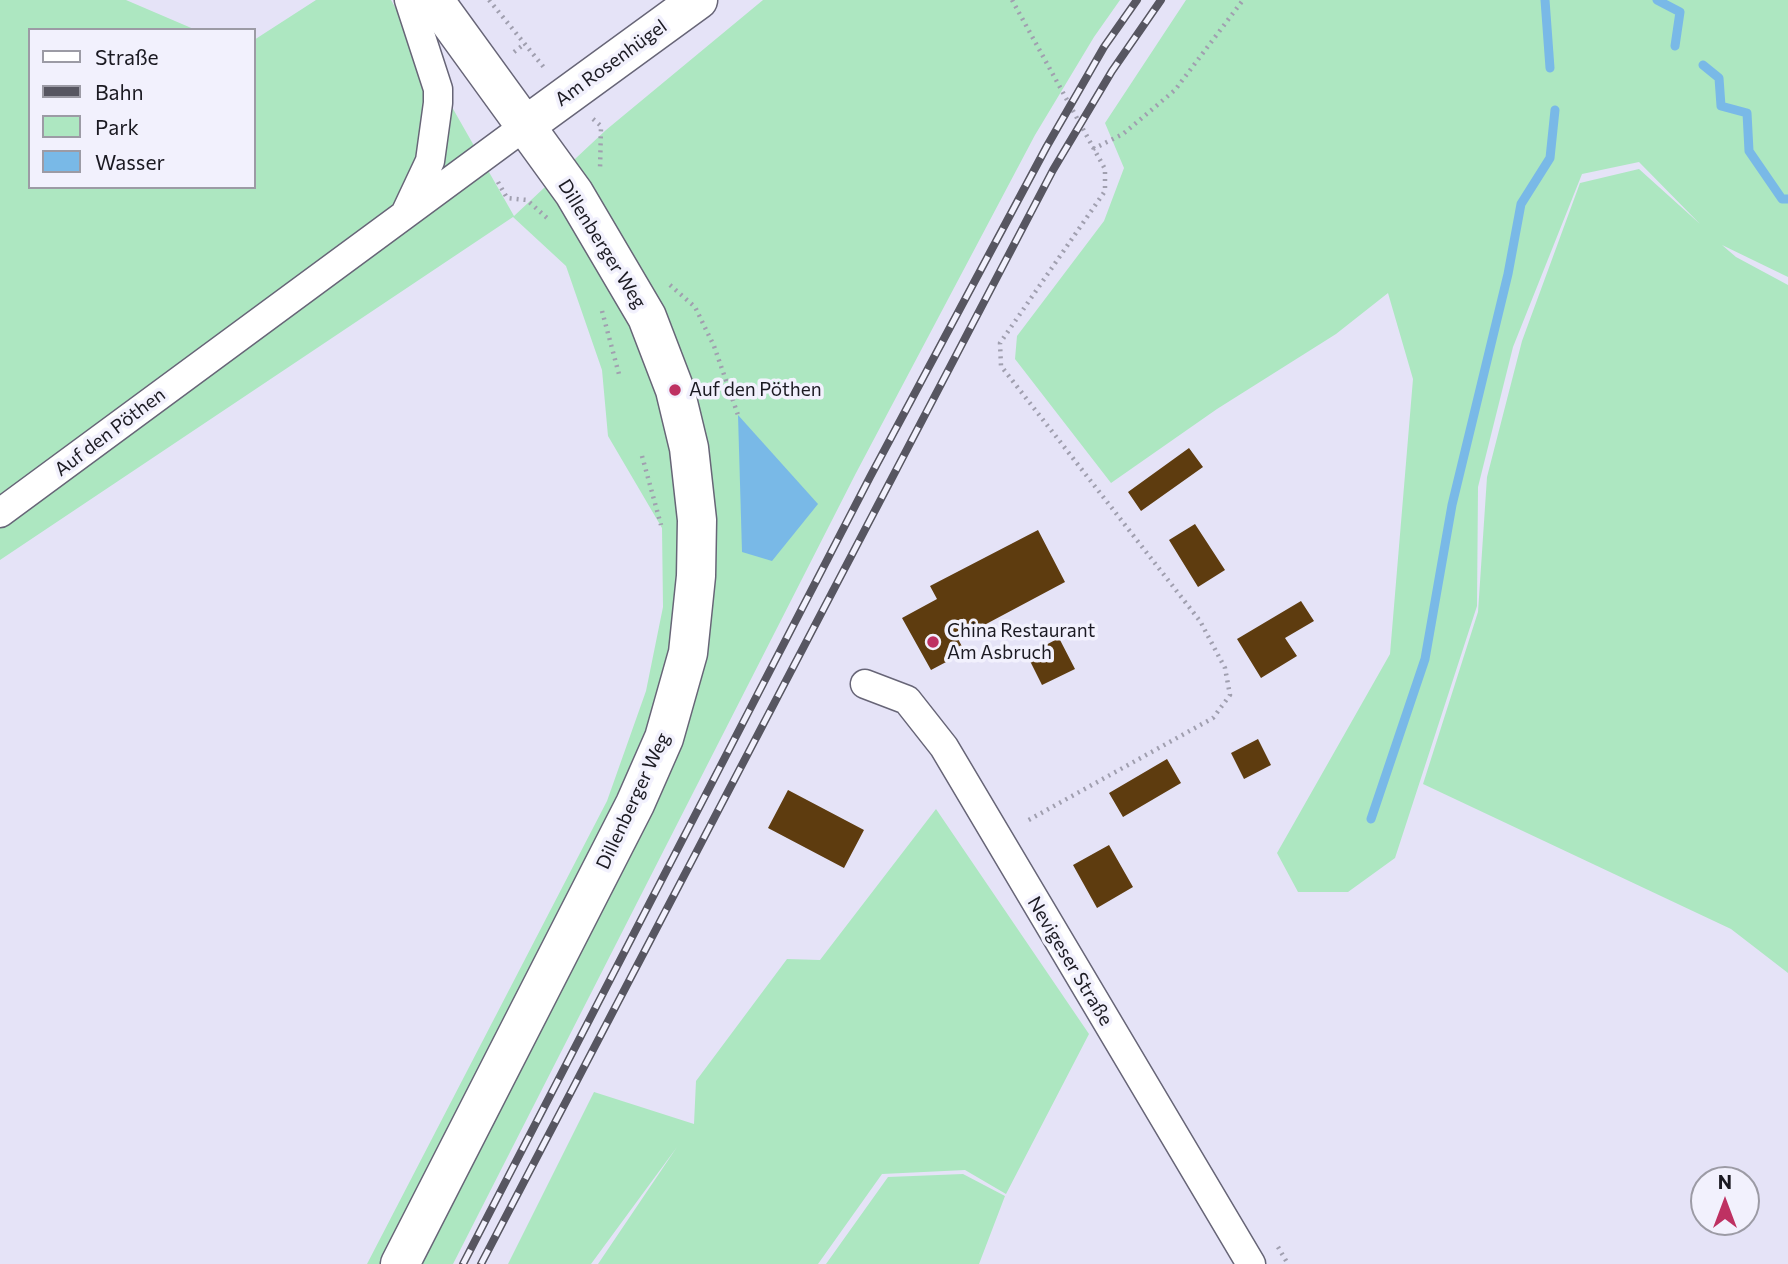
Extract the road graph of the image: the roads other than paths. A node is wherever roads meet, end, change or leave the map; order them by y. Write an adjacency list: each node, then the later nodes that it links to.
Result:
1 (409, 0): 5 (street)
2 (434, 0): 4 (main road, Dillenberger Weg)
3 (698, 0): 4 (main road, Am Rosenhügel)
4 (525, 126): 5 (street, Auf den Pöthen); 8 (main road, Dillenberger Weg)
5 (405, 214): 6 (street, Auf den Pöthen)
6 (0, 513)
7 (865, 684): 9 (street, Nevigeser Straße)
8 (400, 1264)
9 (1251, 1264)

